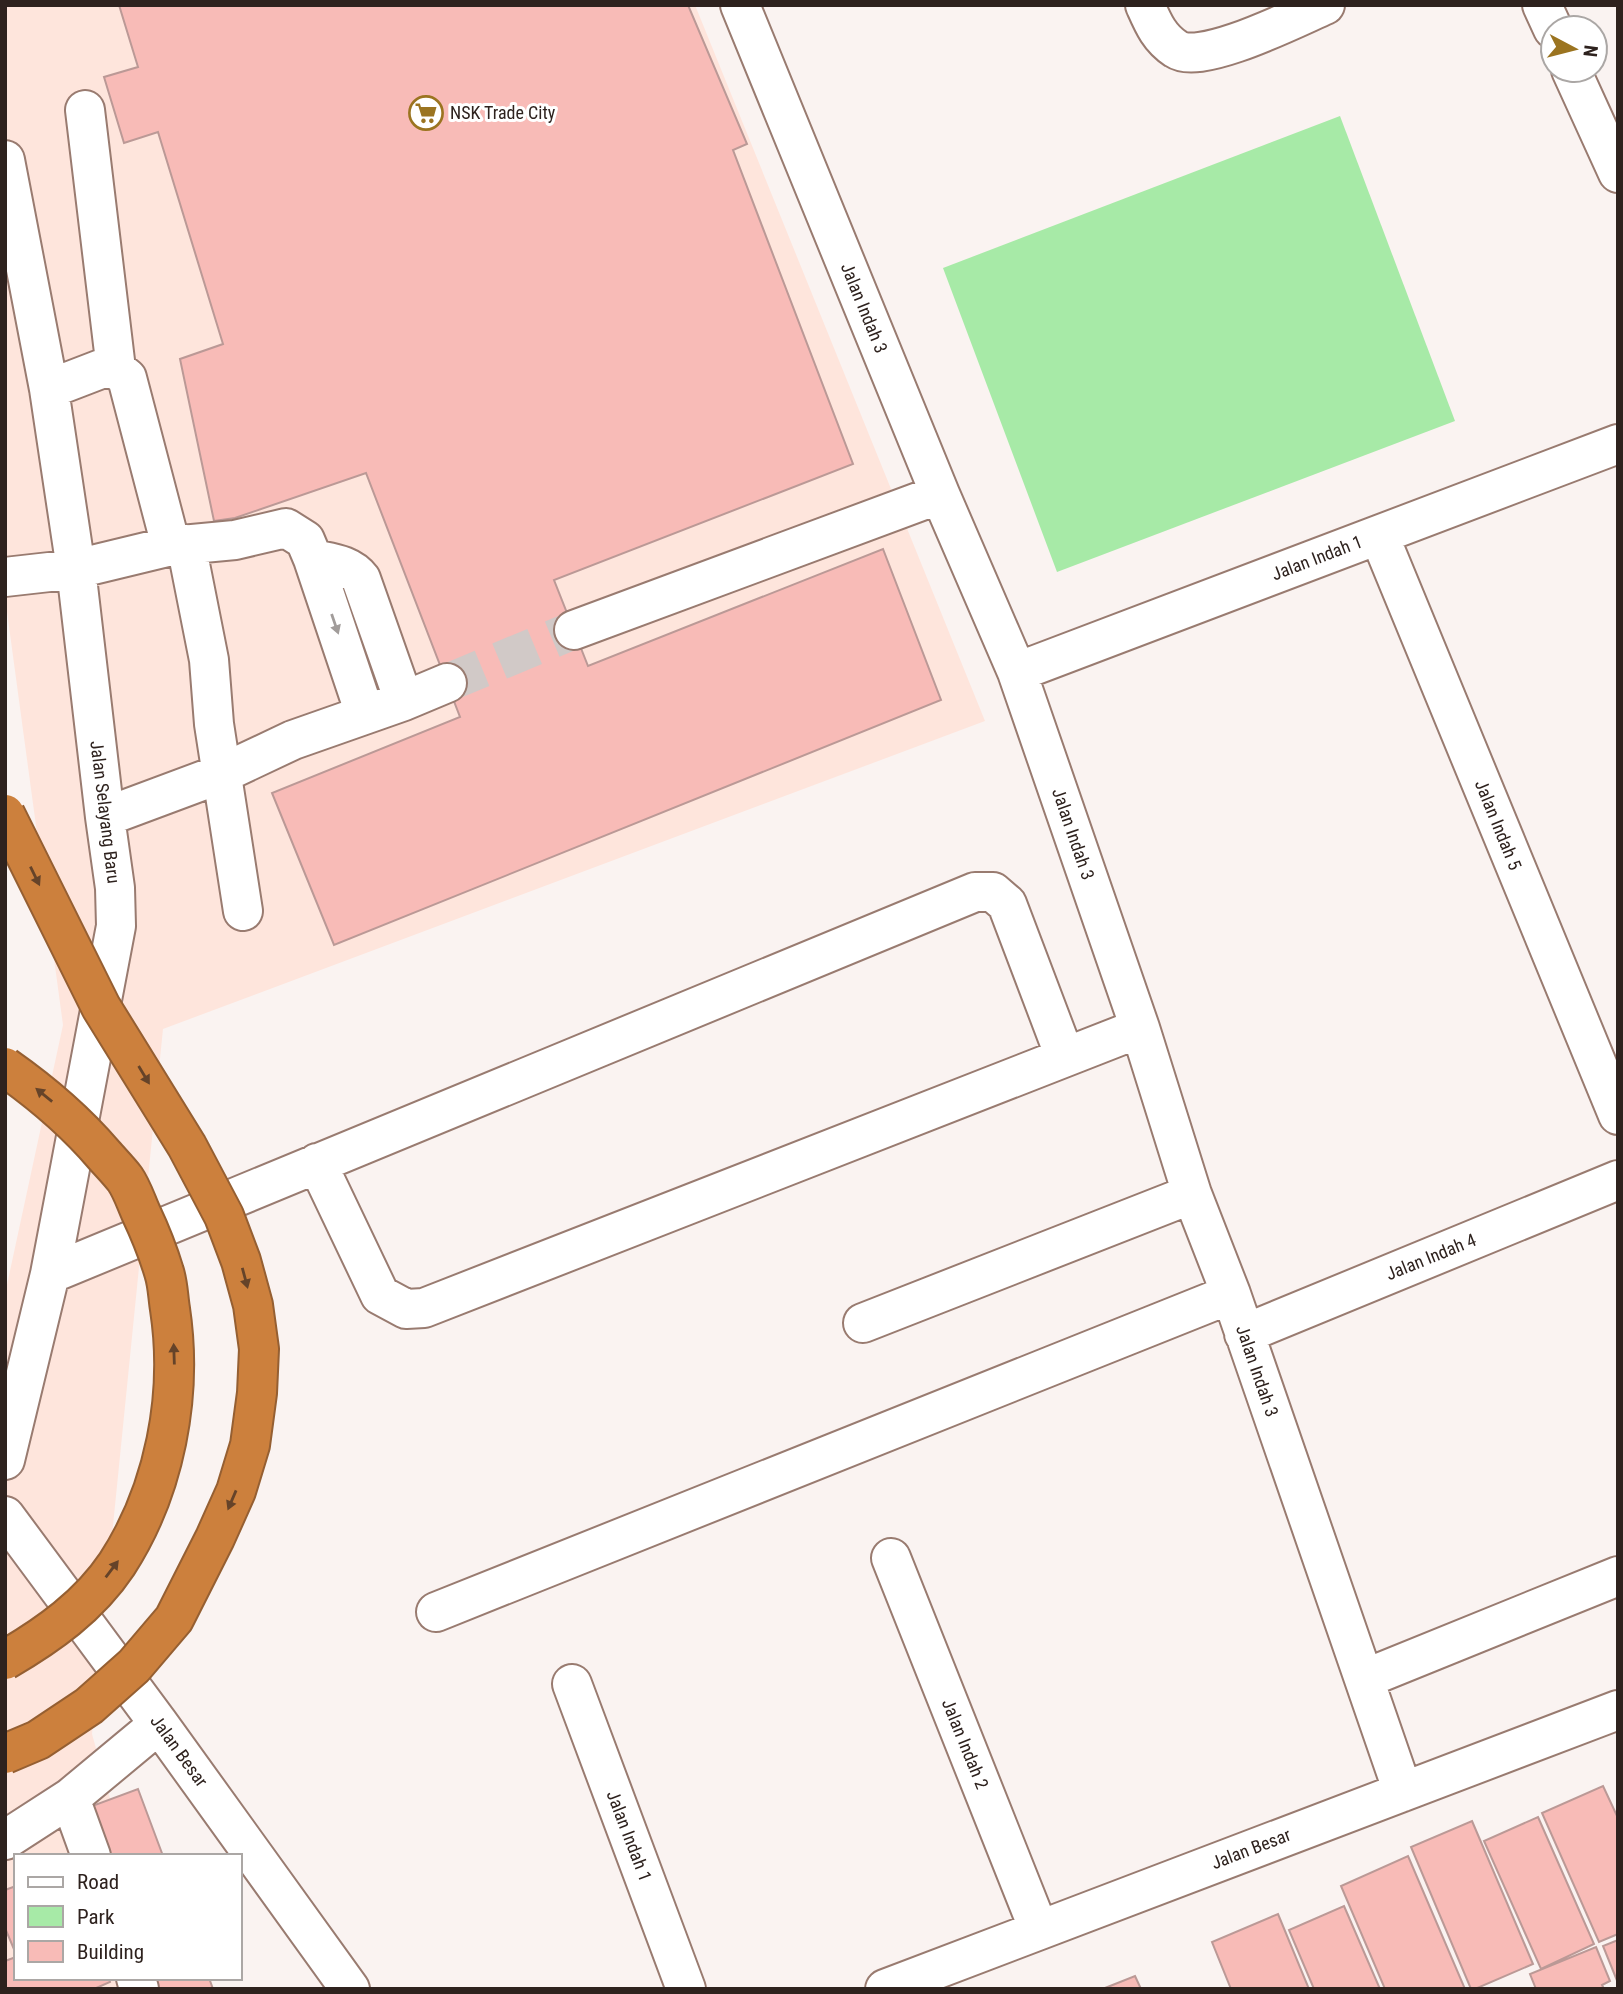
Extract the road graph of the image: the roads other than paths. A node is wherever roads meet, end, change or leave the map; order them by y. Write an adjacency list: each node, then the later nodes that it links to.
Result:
1 (740, 5): 11 (street, Jalan Indah 3)
2 (1145, 5): 3 (street)
3 (1325, 5)
4 (1577, 84): 7 (street)
5 (85, 110): 8 (street)
6 (5, 160): 9 (street, Jalan Selayang Baru)
7 (1618, 173)
8 (116, 369): 9 (street); 13 (street)
9 (50, 389): 15 (street, Jalan Selayang Baru)
10 (1618, 444): 12 (street, Jalan Indah 1)
11 (940, 494): 17 (street); 18 (street, Jalan Indah 3)
12 (1379, 535): 18 (street, Jalan Indah 1); 29 (street, Jalan Indah 5)
13 (179, 545): 14 (street); 15 (street); 22 (street)
14 (313, 559): 20 (street); 21 (street, one-way to 21)
15 (76, 569): 16 (street); 24 (street, Jalan Selayang Baru)
16 (5, 578)
17 (574, 630)
18 (1017, 672): 26 (street, Jalan Indah 3)
19 (447, 683): 20 (street)
20 (404, 701): 21 (street)
21 (365, 714): 22 (street)
22 (223, 773): 24 (street); 25 (street)
23 (5, 814): 47 (highway, one-way to 47, bridge)
24 (104, 817): 33 (street, Jalan Selayang Baru)
25 (243, 911)
26 (1140, 1028): 27 (street); 32 (street, Jalan Indah 3)
27 (1065, 1057): 30 (street); 30 (street)
28 (5, 1067): 42 (highway, one-way to 28, bridge)
29 (1618, 1115)
30 (317, 1163): 33 (street)
31 (1618, 1180): 36 (street, Jalan Indah 4)
32 (1192, 1194): 34 (street, Jalan Indah 3); 35 (street)
33 (50, 1274): 37 (street, Jalan Selayang Baru)
34 (1231, 1294): 36 (street, Jalan Indah 3); 41 (street)
35 (863, 1323)
36 (1244, 1334): 43 (street, Jalan Indah 3)
37 (5, 1460)
38 (5, 1516): 46 (street, Jalan Besar)
39 (891, 1558): 52 (street, Jalan Indah 2)
40 (1618, 1576): 43 (street)
41 (436, 1612)
42 (5, 1660)
43 (1364, 1679): 48 (street, Jalan Indah 3)
44 (572, 1684): 54 (street, Jalan Indah 1)
45 (1618, 1710): 48 (street, Jalan Besar)
46 (159, 1724): 49 (street); 53 (street, Jalan Besar)
47 (5, 1754)
48 (1403, 1792): 52 (street, Jalan Besar)
49 (70, 1798): 50 (street); 51 (street)
50 (5, 1840)
51 (90, 1854)
52 (1039, 1930): 55 (street, Jalan Besar)
53 (350, 1989)
54 (686, 1989)
55 (885, 1989)

